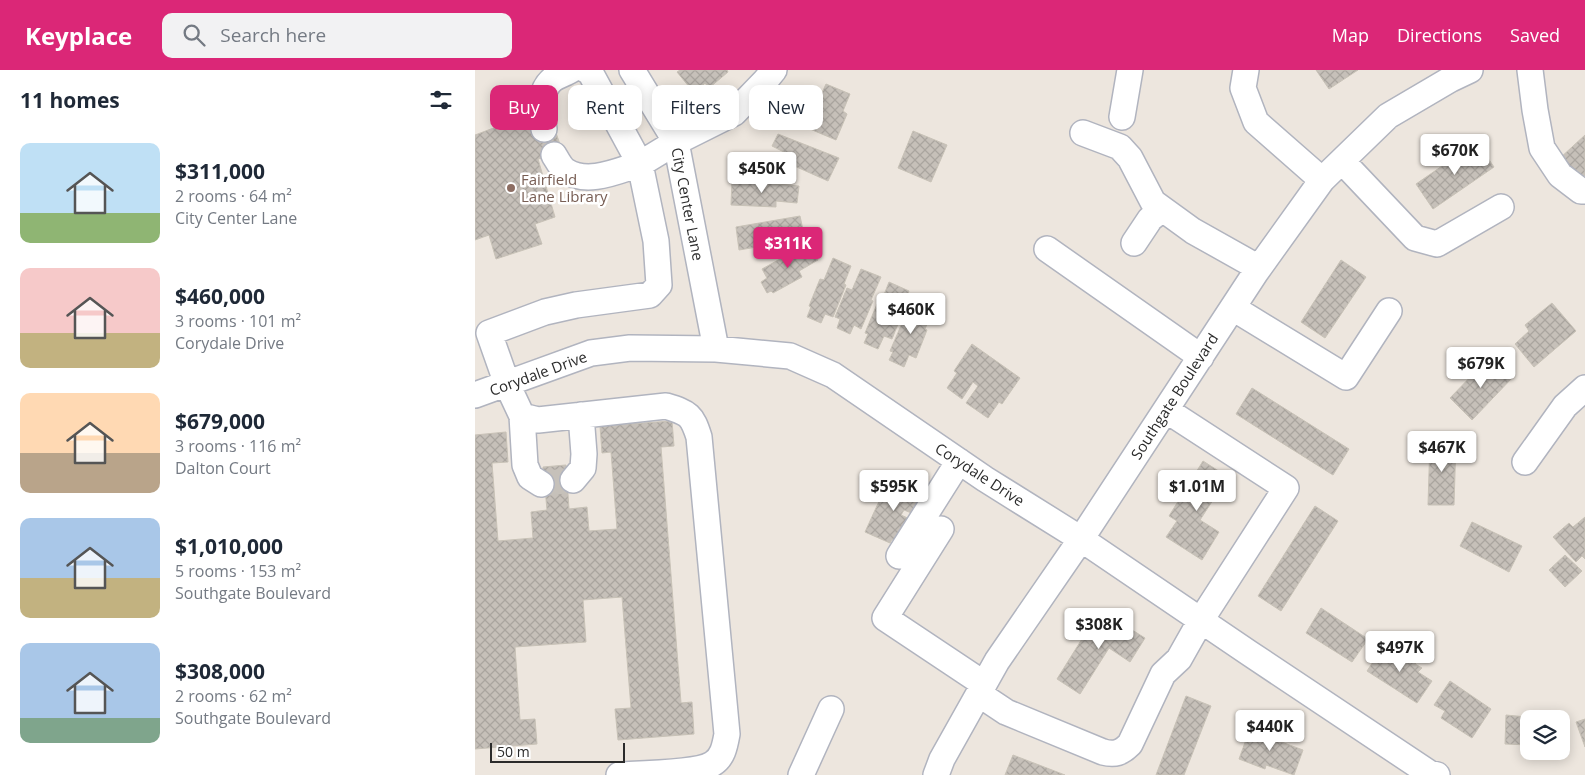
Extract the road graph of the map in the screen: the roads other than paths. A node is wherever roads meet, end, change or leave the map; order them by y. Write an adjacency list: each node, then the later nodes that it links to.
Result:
1 (571, 70): 9 (street)
2 (586, 70): 15 (street)
3 (632, 70): 12 (street, City Center Lane)
4 (774, 70): 12 (street)
5 (1130, 70): 10 (street)
6 (1246, 70): 16 (street)
7 (1470, 70): 14 (street, Southgate Boulevard)
8 (1530, 70): 17 (street)
9 (549, 85)
10 (1122, 117)
11 (1083, 133): 19 (street)
12 (676, 142): 15 (street); 26 (street, City Center Lane)
13 (554, 155): 15 (street)
14 (1342, 161): 16 (street, Southgate Boulevard); 18 (street)
15 (640, 164): 25 (street)
16 (1322, 180): 22 (street, Southgate Boulevard)
17 (1585, 191)
18 (1501, 207)
19 (1162, 210): 20 (street); 22 (street)
20 (1134, 243)
21 (1047, 250): 27 (street)
22 (1259, 268): 23 (street, Southgate Boulevard)
23 (1233, 308): 24 (street); 27 (street, Southgate Boulevard)
24 (1389, 311)
25 (482, 335): 28 (street)
26 (716, 349): 28 (street, Corydale Drive); 34 (street, Corydale Drive)
27 (1201, 357): 31 (street, Southgate Boulevard)
28 (507, 384): 30 (street, Corydale Drive); 32 (street)
29 (1585, 388): 35 (street)
30 (475, 396)
31 (1165, 410): 39 (street, Southgate Boulevard); 41 (street)
32 (522, 416): 33 (street); 37 (street)
33 (581, 416): 36 (street); 45 (street)
34 (959, 461): 39 (street, Corydale Drive); 40 (street)
35 (1525, 462)
36 (573, 480)
37 (541, 484)
38 (941, 528): 42 (street)
39 (1081, 538): 41 (street, Corydale Drive); 42 (street, Southgate Boulevard)
40 (899, 556)
41 (1201, 620): 42 (street); 44 (street, Corydale Drive)
42 (981, 689): 47 (street, Southgate Boulevard)
43 (831, 709): 46 (street)
44 (1432, 774)
45 (619, 775)
46 (801, 775)
47 (936, 775)

